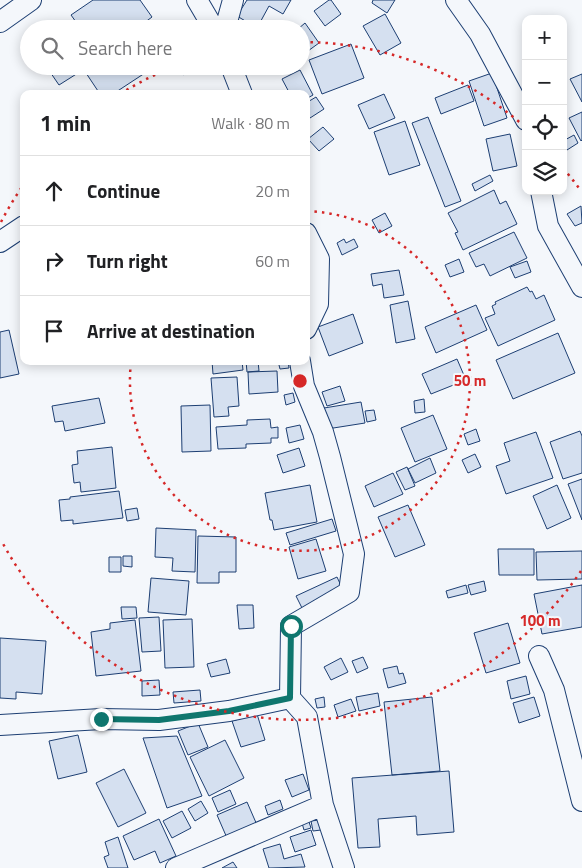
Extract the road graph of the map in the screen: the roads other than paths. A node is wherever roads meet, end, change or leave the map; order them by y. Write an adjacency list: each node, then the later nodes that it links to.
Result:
1 (31, 0): 7 (street)
2 (197, 0): 5 (street)
3 (233, 0): 6 (street)
4 (456, 0): 8 (street)
5 (209, 20)
6 (227, 20)
7 (0, 22)
8 (522, 113)
9 (542, 195): 13 (street)
10 (20, 229): 12 (street)
11 (310, 241): 14 (street)
12 (0, 242)
13 (582, 287)
14 (310, 321)
15 (301, 365): 17 (street)
16 (539, 656): 19 (street)
17 (290, 698): 18 (street); 20 (street)
18 (0, 725)
19 (582, 801)
20 (323, 806): 21 (street); 22 (street)
21 (176, 868)
22 (344, 868)

